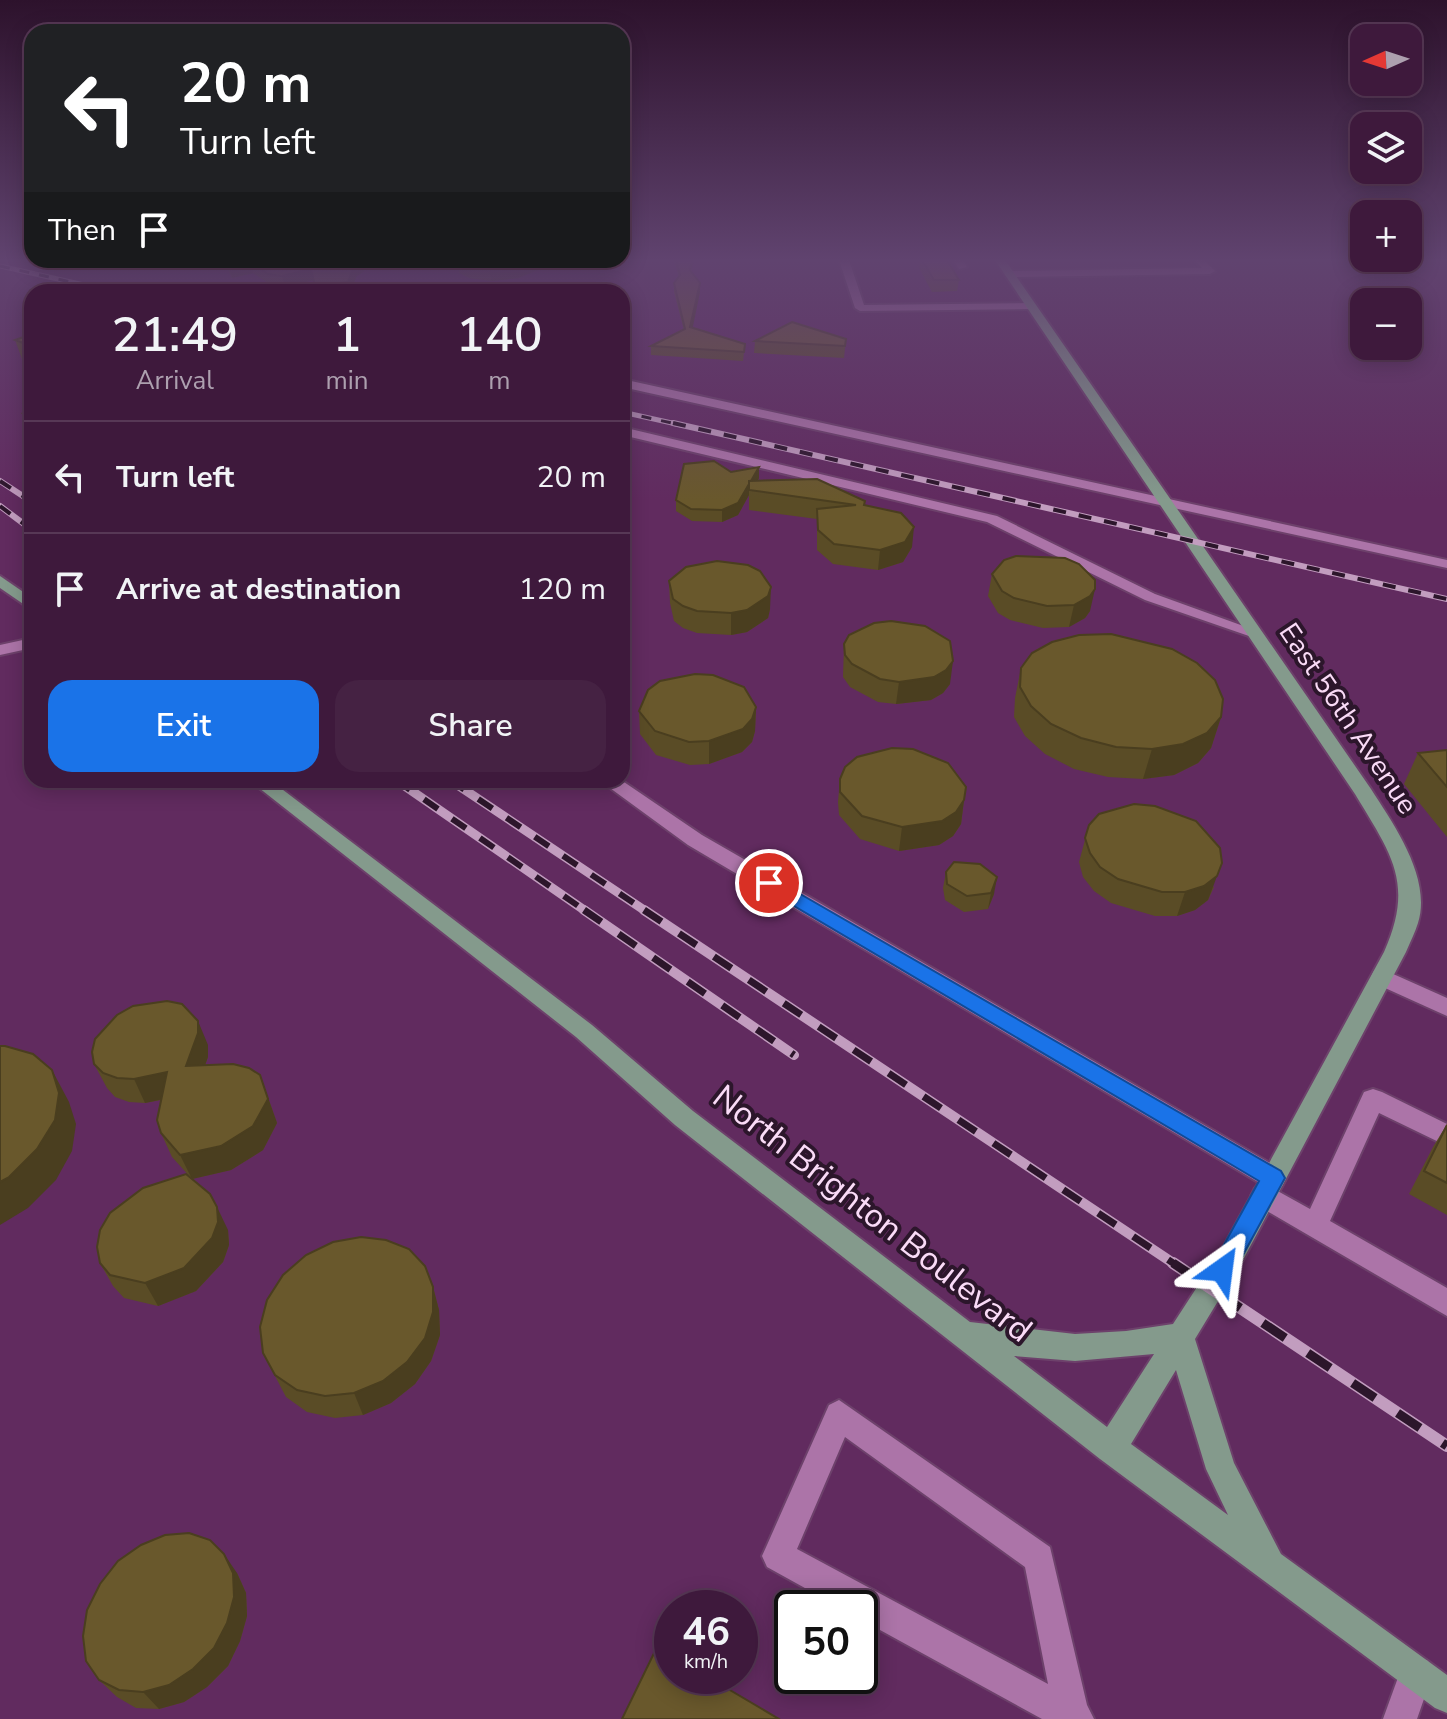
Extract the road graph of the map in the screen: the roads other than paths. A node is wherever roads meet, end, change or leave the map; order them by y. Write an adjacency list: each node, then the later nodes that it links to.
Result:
1 (1054, 340): 4 (main road, East 56th Avenue)
2 (630, 385): 4 (street)
3 (630, 433): 8 (street)
4 (1160, 499): 5 (street); 8 (main road, East 56th Avenue)
5 (1447, 564)
6 (0, 581): 7 (main road)
7 (24, 599)
8 (1252, 632): 13 (main road, East 56th Avenue)
9 (24, 645): 10 (street)
10 (0, 650)
11 (268, 788): 19 (main road, North Brighton Boulevard)
12 (620, 788): 16 (street)
13 (1382, 977): 14 (street); 16 (main road, East 56th Avenue)
14 (1447, 1008)
15 (1447, 1136): 17 (street)
16 (1268, 1187): 17 (street); 20 (main road, East 56th Avenue)
17 (1315, 1226): 18 (street)
18 (1447, 1303)
19 (964, 1334): 20 (main road); 21 (main road, North Brighton Boulevard)
20 (1180, 1336): 21 (main road, East 56th Avenue); 22 (main road)
21 (1111, 1448): 22 (main road, North Brighton Boulevard)
22 (1272, 1568): 23 (main road, North Brighton Boulevard)
23 (1416, 1673): 24 (main road, North Brighton Boulevard); 26 (street)
24 (1447, 1696)
25 (1074, 1716): 25 (street)
26 (1400, 1719)

